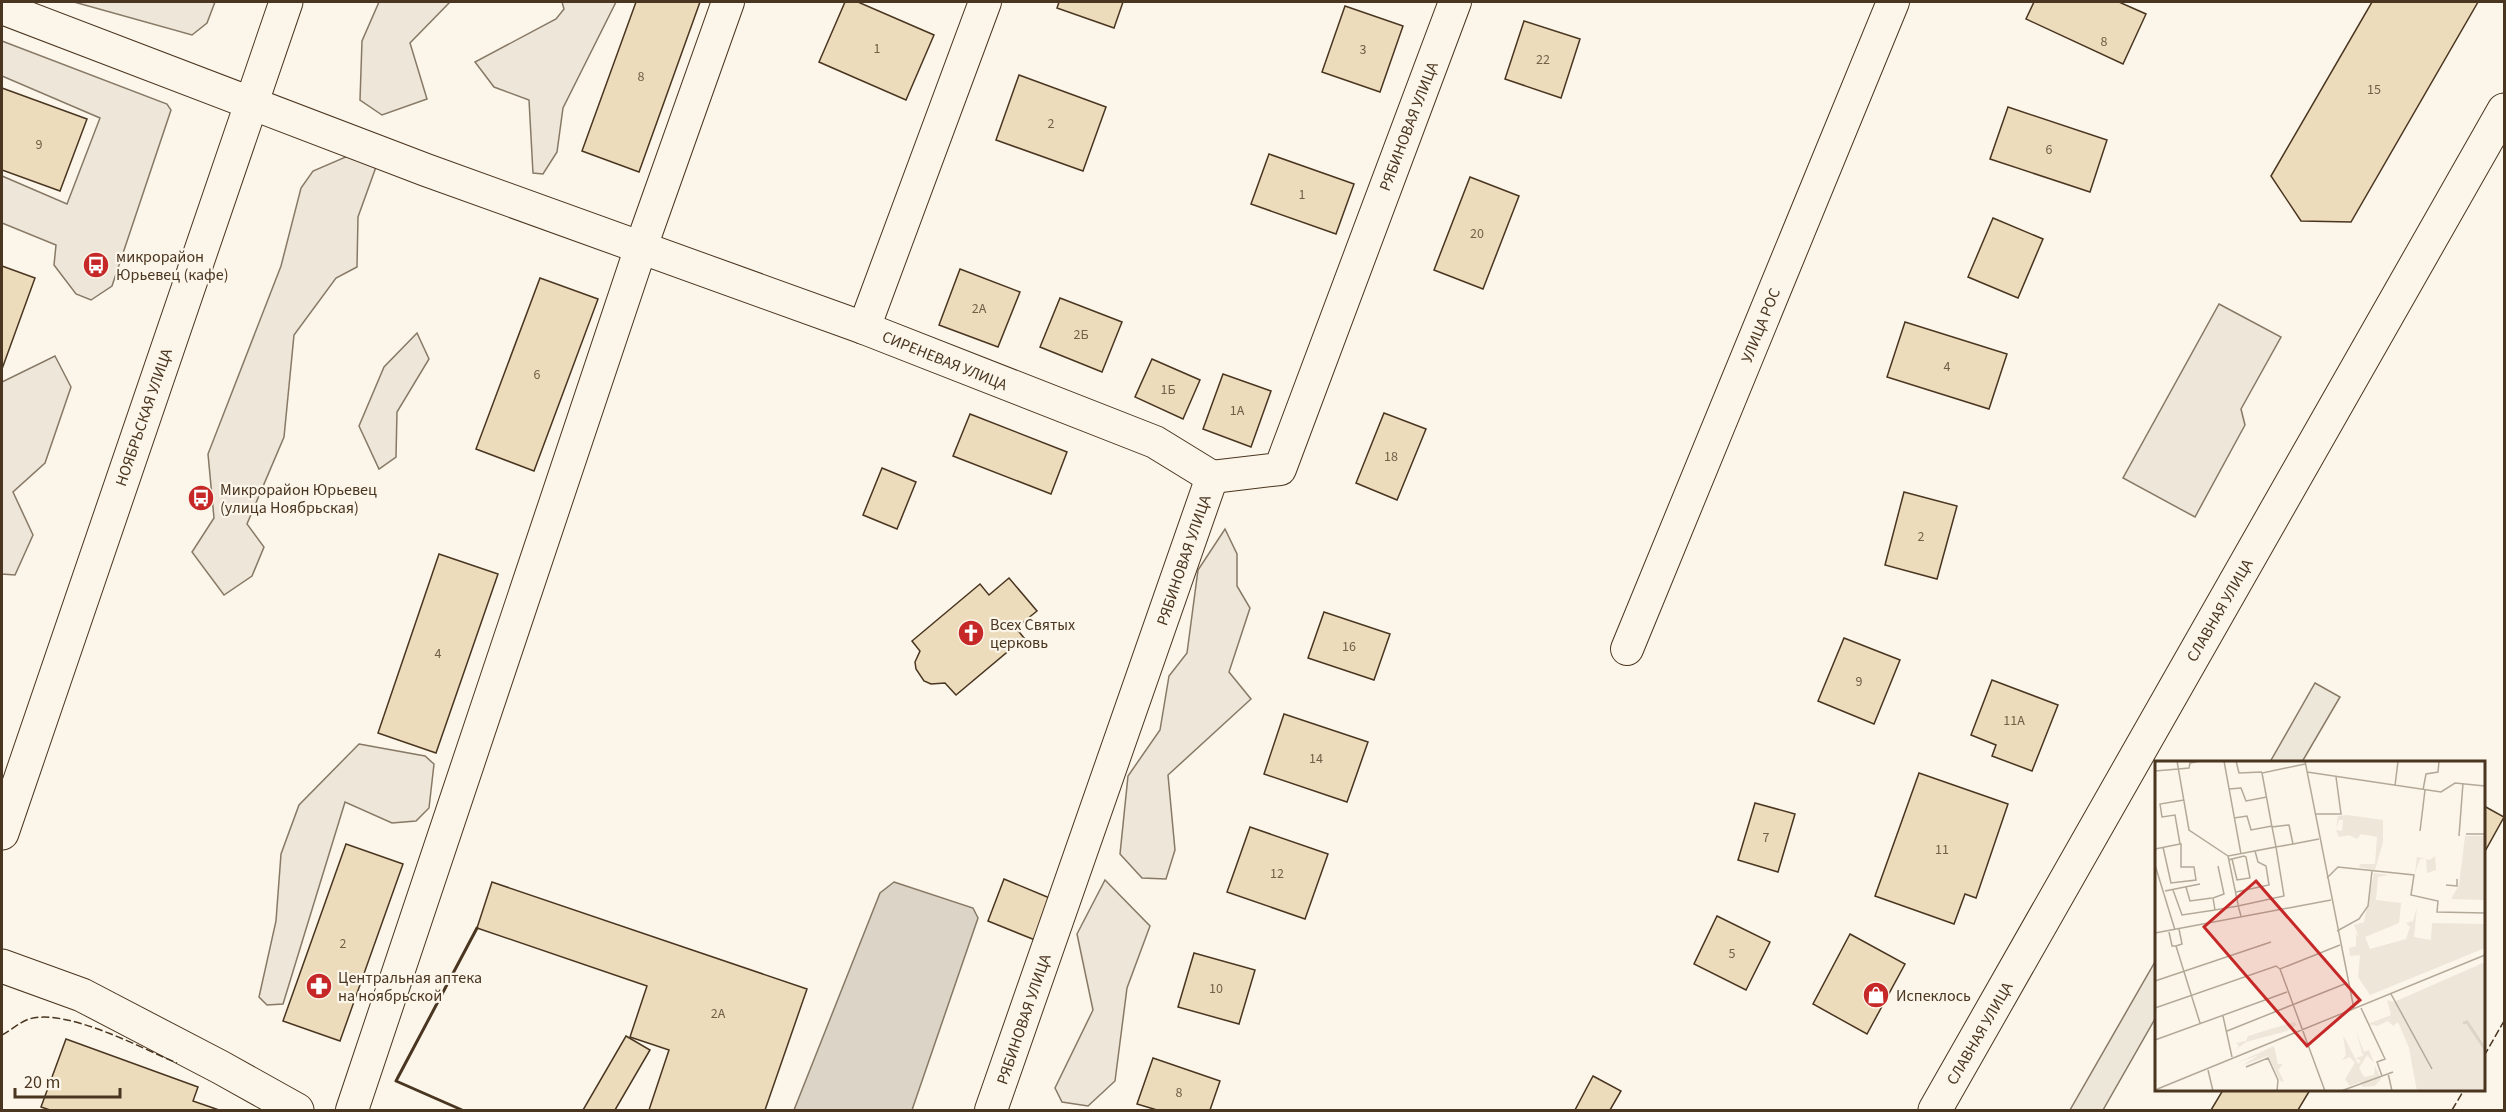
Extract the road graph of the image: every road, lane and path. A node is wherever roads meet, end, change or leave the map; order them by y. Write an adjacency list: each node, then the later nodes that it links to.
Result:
1 (286, 2): 7 (main road, НОЯБРЬСКАЯ УЛИЦА)
2 (728, 2): 9 (street)
3 (985, 2): 10 (street, СИРЕНЕВАЯ УЛИЦА)
4 (1455, 2): 11 (street, РЯБИНОВАЯ УЛИЦА)
5 (1893, 2): 12 (street, УЛИЦА РОС)
6 (2, 8): 7 (street)
7 (252, 102): 9 (street); 13 (main road, НОЯБРЬСКАЯ УЛИЦА)
8 (2505, 110): 18 (main road, СЛАВНАЯ УЛИЦА)
9 (641, 247): 10 (street); 16 (street)
10 (864, 328): 11 (street, СИРЕНЕВАЯ УЛИЦА)
11 (1212, 477): 17 (street, РЯБИНОВАЯ УЛИЦА)
12 (1628, 649)
13 (2, 833)
14 (2, 966): 15 (main road)
15 (297, 1110)
16 (352, 1110)
17 (991, 1110)
18 (1935, 1110)

